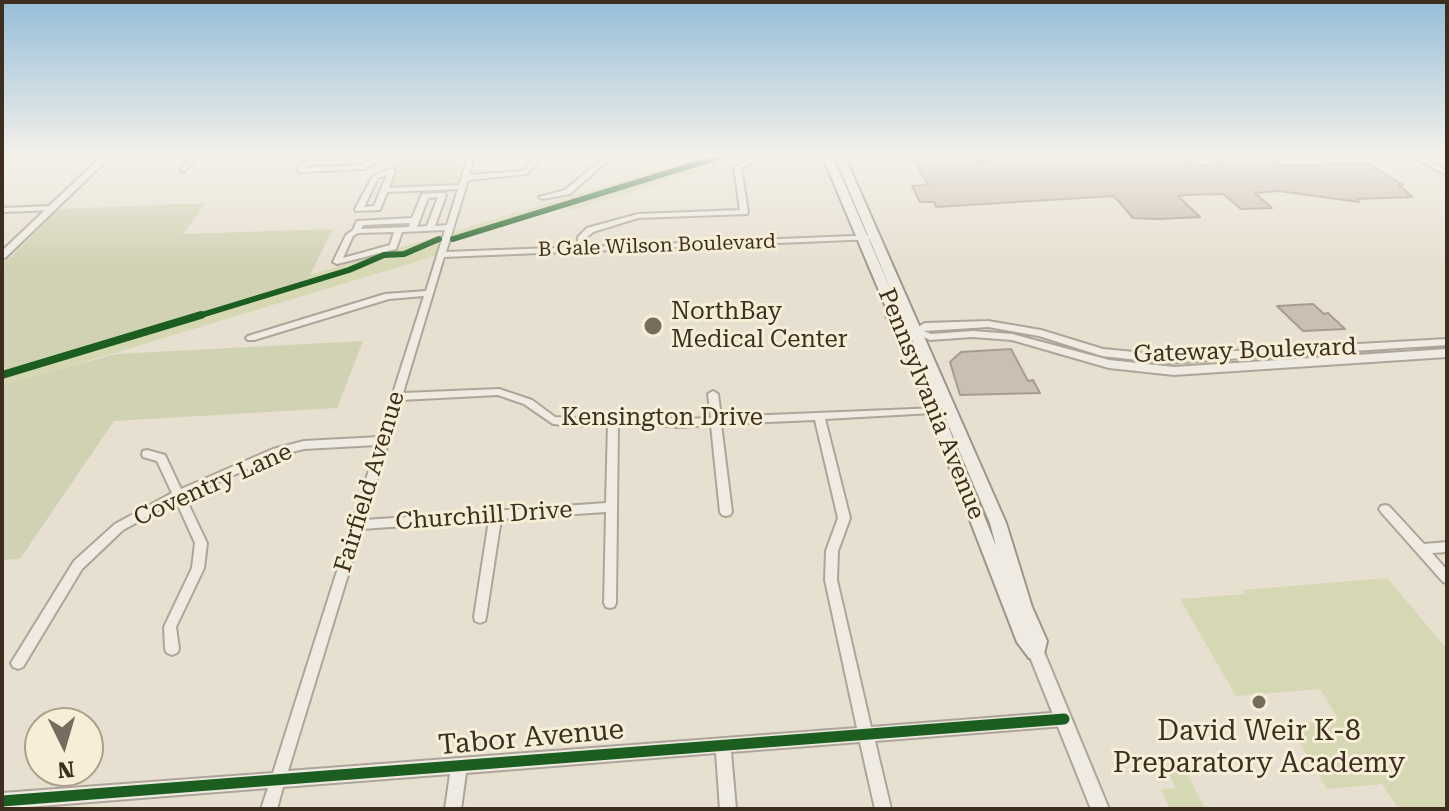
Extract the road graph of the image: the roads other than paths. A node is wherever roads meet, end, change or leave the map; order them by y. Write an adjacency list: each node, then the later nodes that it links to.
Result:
1 (68, 193): 10 (street)
2 (367, 193): 3 (street)
3 (384, 193)
4 (460, 193): 13 (street, Fairfield Avenue)
5 (563, 193): 9 (street)
6 (741, 193): 18 (street)
7 (846, 193): 17 (main road, Pennsylvania Avenue)
8 (852, 193): 17 (main road, Pennsylvania Avenue)
9 (543, 197)
10 (52, 208): 11 (street); 20 (street)
11 (3, 211)
12 (414, 225): 14 (street); 14 (street); 15 (street); 16 (street)
13 (449, 227): 14 (street); 19 (street, Fairfield Avenue)
14 (430, 228)
15 (399, 230): 16 (street); 16 (street)
16 (356, 231)
17 (868, 237): 18 (street, B Gale Wilson Boulevard); 22 (main road, Pennsylvania Avenue); 23 (main road, Pennsylvania Avenue)
18 (582, 249): 19 (street, B Gale Wilson Boulevard)
19 (440, 255): 21 (street, Fairfield Avenue)
20 (2, 256)
21 (429, 293): 24 (street); 29 (street, Fairfield Avenue)
22 (895, 313): 23 (main road); 26 (main road, Pennsylvania Avenue)
23 (915, 331): 25 (street, Gateway Boulevard); 26 (main road); 27 (street, Gateway Boulevard); 30 (main road, Pennsylvania Avenue)
24 (251, 338)
25 (1447, 342)
26 (912, 352): 30 (main road, Pennsylvania Avenue)
27 (1447, 353)
28 (713, 394): 33 (street)
29 (397, 397): 32 (street, Kensington Drive); 34 (street, Fairfield Avenue)
30 (939, 406): 31 (street, Kensington Drive); 48 (main road, Pennsylvania Avenue); 48 (main road, Pennsylvania Avenue)
31 (819, 417): 33 (street, Kensington Drive); 51 (street)
32 (613, 420): 33 (street, Kensington Drive); 37 (street)
33 (716, 421): 39 (street)
34 (382, 441): 36 (street, Coventry Lane); 41 (street, Fairfield Avenue)
35 (147, 454): 36 (street)
36 (178, 495): 47 (street); 49 (street, Coventry Lane)
37 (611, 507): 40 (street, Churchill Drive); 45 (street)
38 (1385, 509): 43 (street)
39 (726, 512)
40 (496, 514): 41 (street, Churchill Drive); 46 (street)
41 (357, 525): 54 (street, Fairfield Avenue)
42 (1447, 547): 43 (street)
43 (1420, 549): 44 (street)
44 (1447, 578)
45 (610, 603)
46 (480, 617)
47 (172, 649)
48 (1036, 652): 50 (street, Pennsylvania Avenue)
49 (18, 663)
50 (1064, 719): 51 (street, Tabor Avenue); 60 (street, Pennsylvania Avenue)
51 (866, 735): 52 (street, Tabor Avenue); 59 (street)
52 (723, 745): 53 (street, Tabor Avenue); 58 (street)
53 (459, 766): 54 (street, Tabor Avenue); 57 (street)
54 (279, 779): 55 (street, Tabor Avenue); 56 (street, Fairfield Avenue)
55 (2, 801)
56 (269, 809)
57 (453, 809)
58 (728, 809)
59 (883, 809)
60 (1100, 809)

